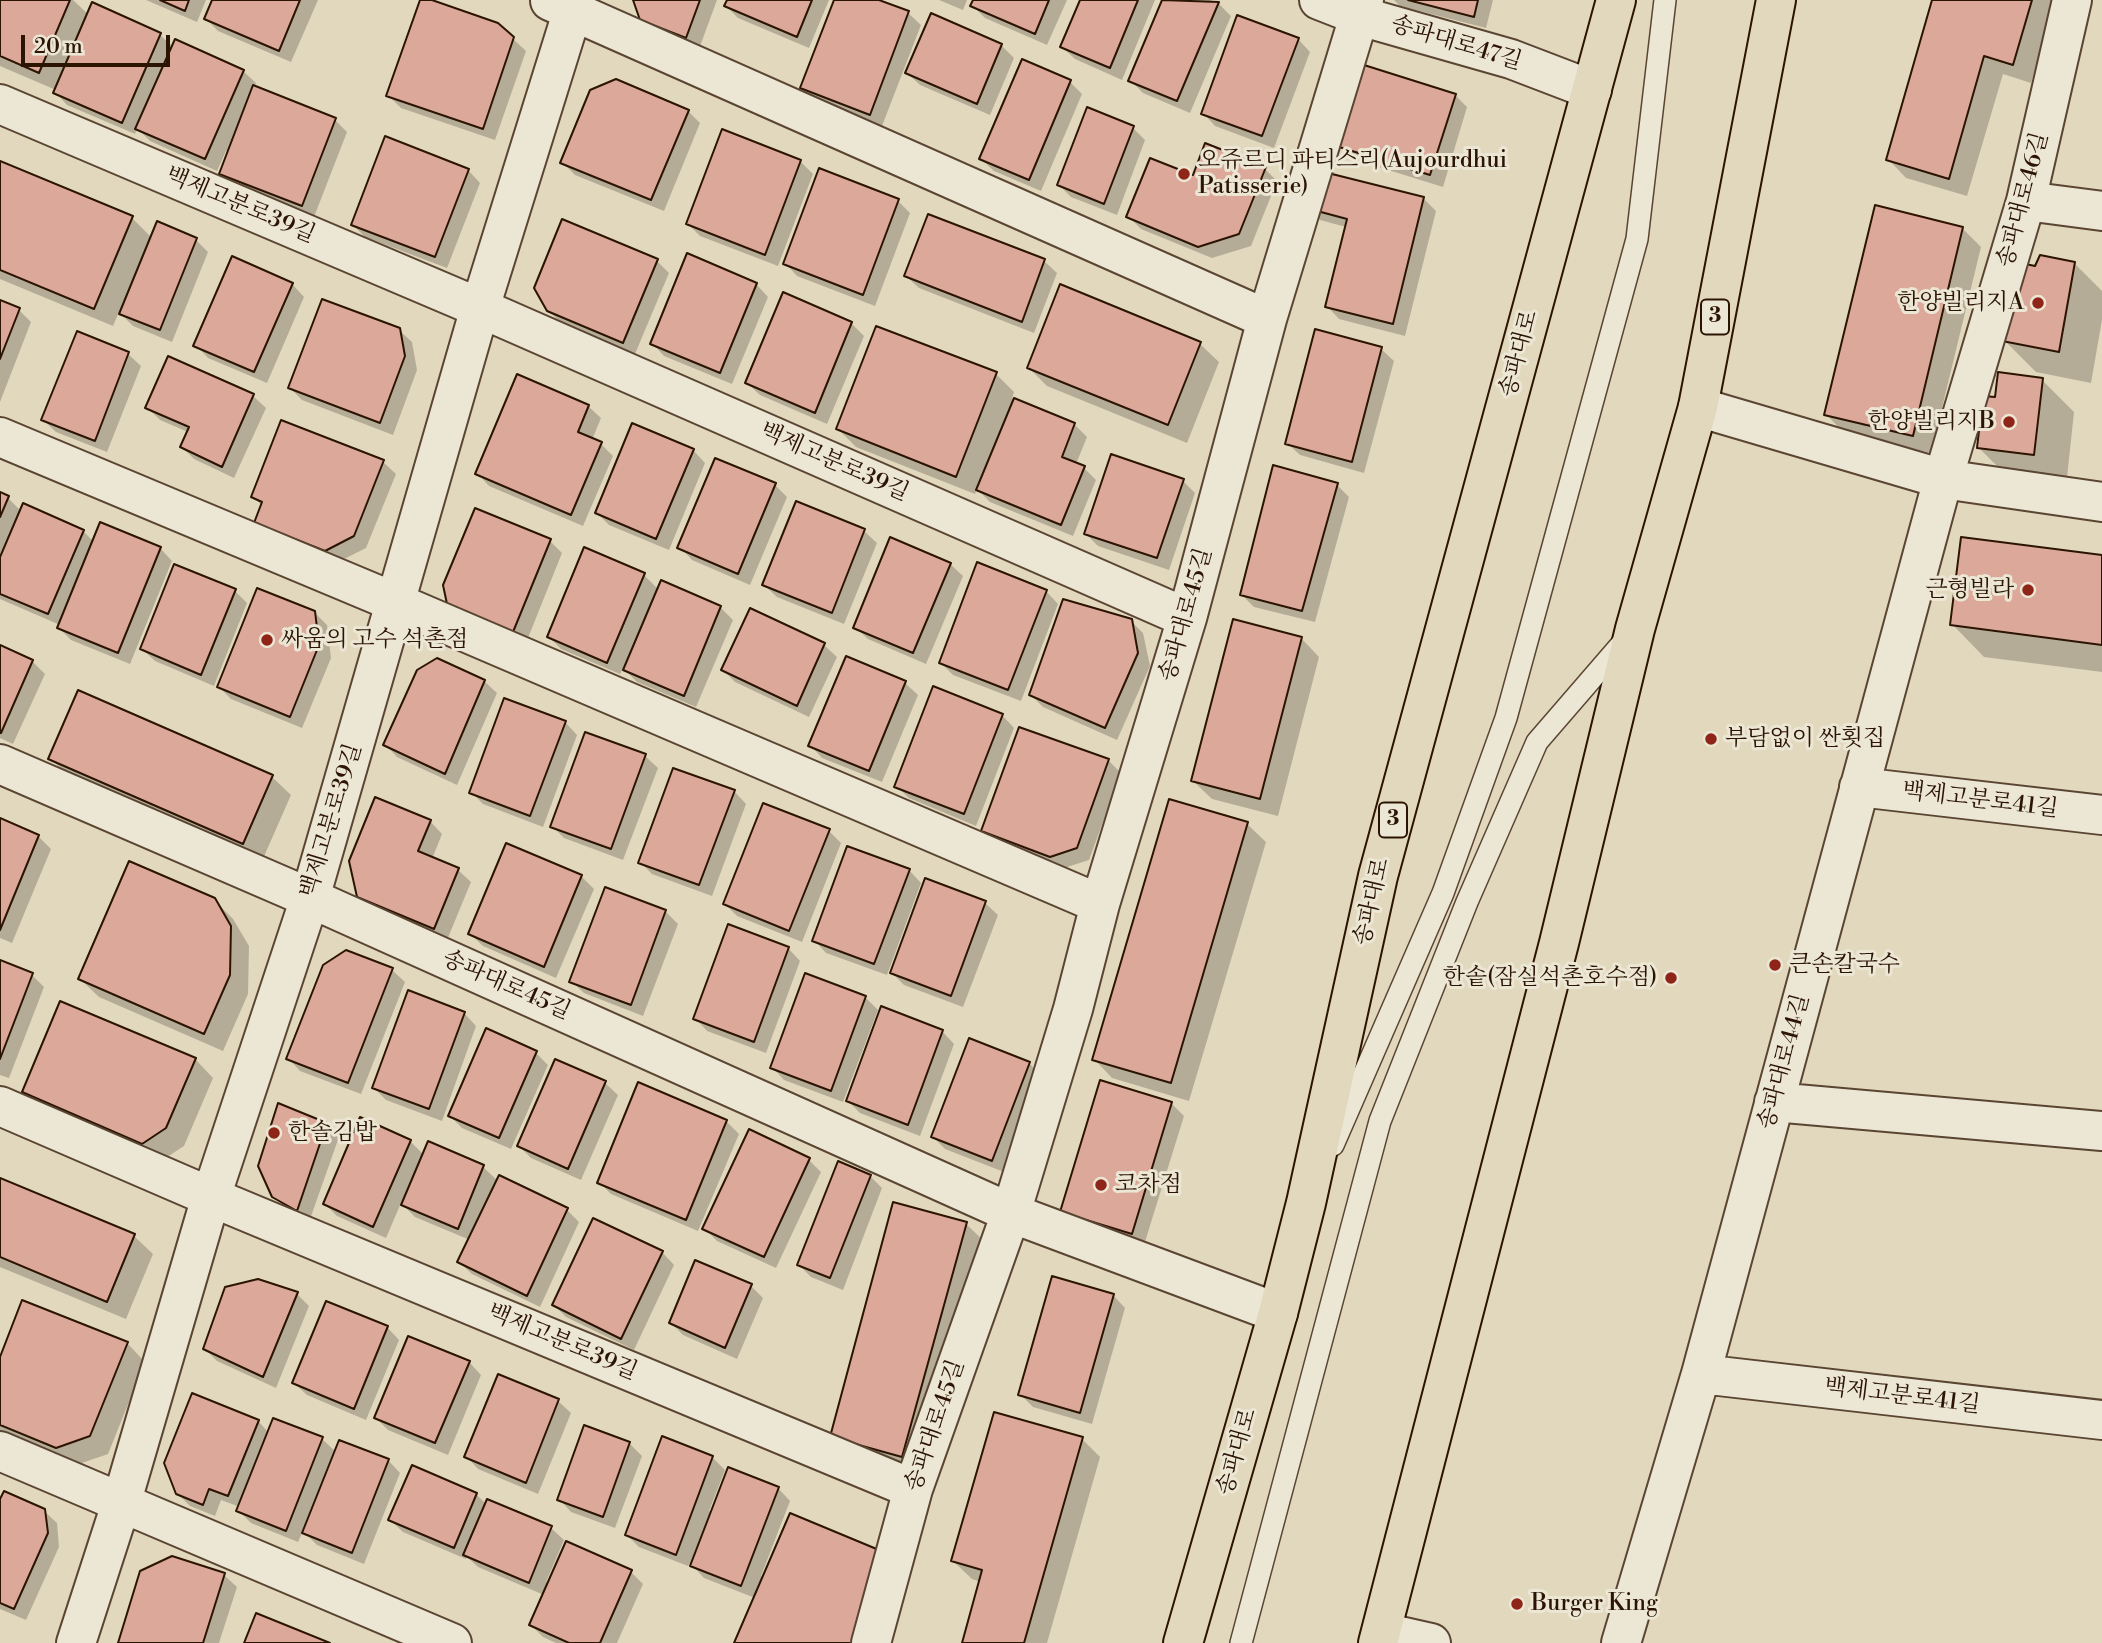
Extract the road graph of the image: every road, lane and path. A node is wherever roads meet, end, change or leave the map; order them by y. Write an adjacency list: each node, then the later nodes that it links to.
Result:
1 (1320, 0): 7 (street, 송파대로47길)
2 (1616, 0): 8 (main road, 송파대로 / 3)
3 (1665, 0): 30 (lane)
4 (1776, 0): 14 (main road, 3)
5 (2072, 0): 10 (street, 송파대로46길)
6 (565, 4): 12 (street, 백제고분로39길); 13 (street, 백제고분로39길)
7 (1362, 8): 8 (street, 송파대로47길); 13 (street, 송파대로45길)
8 (1592, 90): 30 (main road, 송파대로 / 3)
9 (0, 104): 12 (street, 백제고분로39길)
10 (2026, 201): 11 (street); 16 (street, 송파대로46길)
11 (2102, 211)
12 (480, 308): 18 (street, 백제고분로39길); 19 (street, 백제고분로39길)
13 (1267, 319): 19 (street, 송파대로45길)
14 (1698, 407): 16 (street); 20 (main road, 3)
15 (0, 437): 18 (street)
16 (1943, 479): 17 (street); 22 (street, 송파대로44길)
17 (2102, 502)
18 (397, 603): 24 (street, 백제고분로39길); 25 (street)
19 (1187, 618): 25 (street, 송파대로45길)
20 (1635, 629): 38 (main road, 3); 43 (lane)
21 (0, 764): 24 (street, 송파대로45길)
22 (1859, 787): 23 (street, 백제고분로41길); 26 (street, 송파대로44길)
23 (2102, 815)
24 (310, 898): 29 (street, 백제고분로39길); 31 (street, 송파대로45길)
25 (1100, 904): 31 (street, 송파대로45길)
26 (1774, 1102): 28 (street); 33 (street, 송파대로44길)
27 (0, 1106): 29 (street, 백제고분로39길)
28 (2102, 1131)
29 (211, 1198): 36 (street, 백제고분로39길); 37 (street, 백제고분로39길)
30 (1306, 1203): 32 (main road, 송파대로 / 3)
31 (1011, 1213): 32 (street, 송파대로45길); 36 (street, 송파대로45길)
32 (1278, 1313): 42 (main road, 송파대로 / 3)
33 (1701, 1374): 34 (street, 백제고분로41길); 45 (street, 송파대로44길)
34 (2102, 1420)
35 (0, 1451): 37 (street)
36 (913, 1489): 41 (street, 송파대로45길)
37 (121, 1504): 39 (street, 백제고분로39길); 40 (street)
38 (1380, 1638): 44 (street)
39 (76, 1643)
40 (452, 1643)
41 (870, 1643)
42 (1183, 1643)
43 (1241, 1643)
44 (1431, 1643)
45 (1620, 1643)

